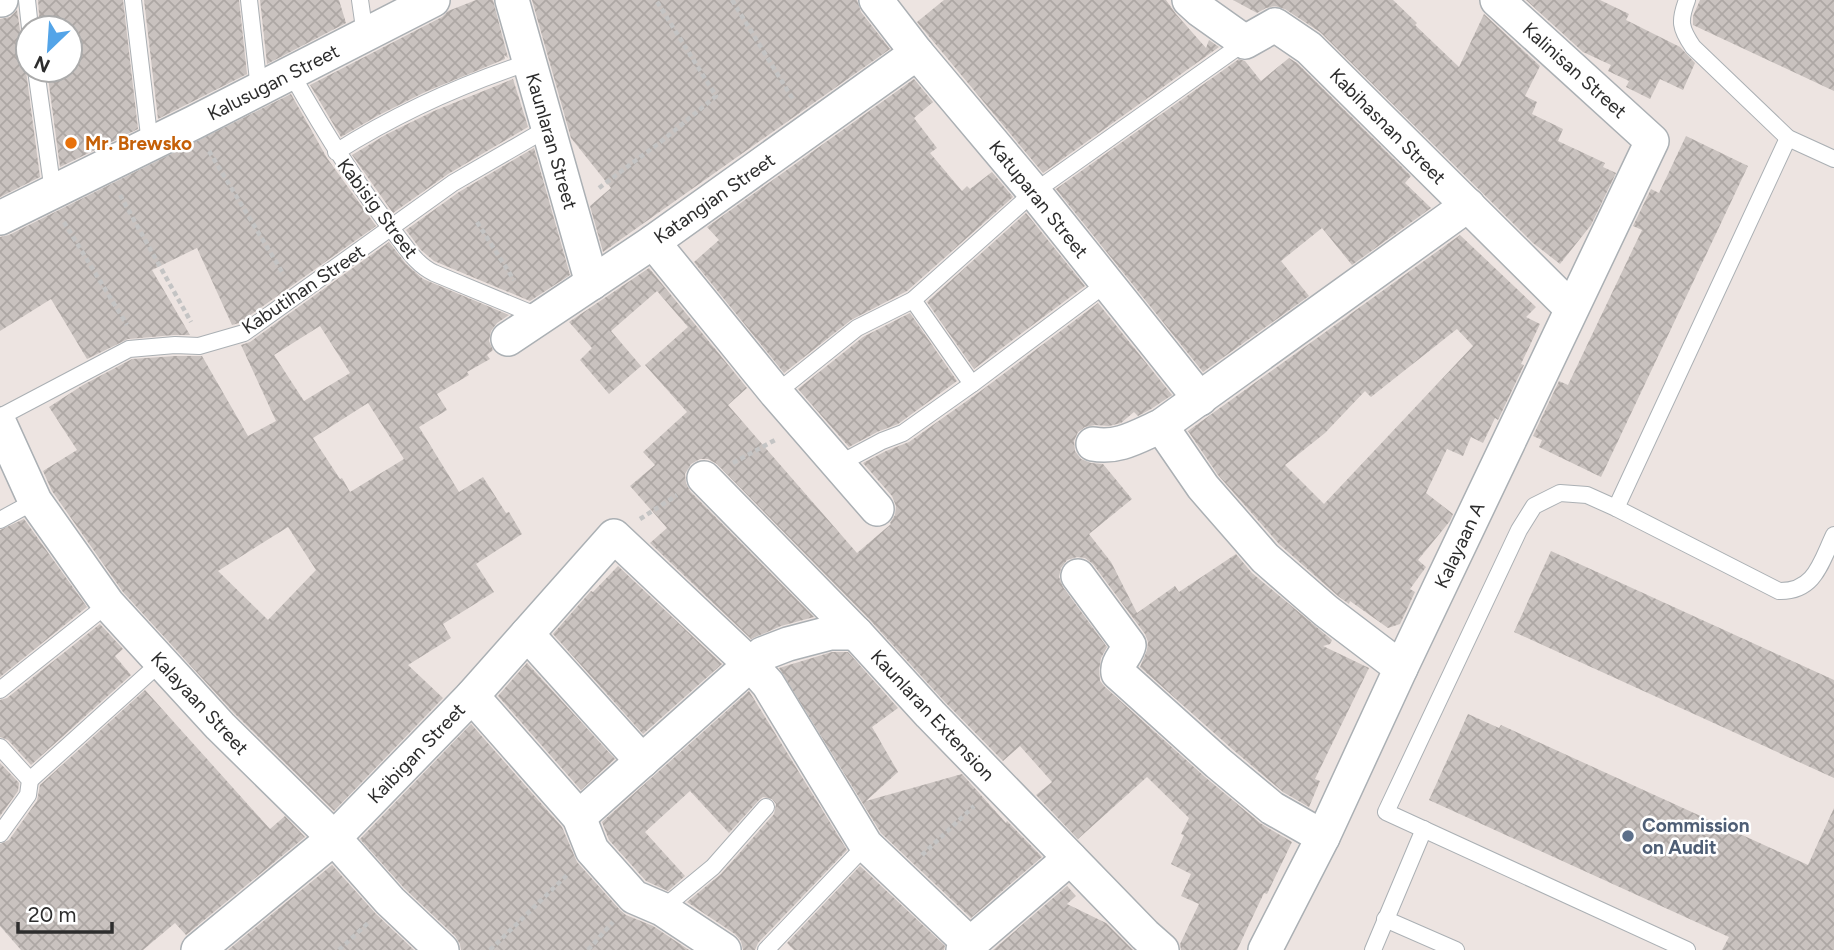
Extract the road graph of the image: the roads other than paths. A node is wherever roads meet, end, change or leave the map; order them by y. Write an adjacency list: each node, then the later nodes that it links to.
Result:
1 (133, 0): 20 (lane)
2 (249, 0): 16 (lane)
3 (360, 0): 10 (lane)
4 (433, 0): 10 (street, Kalusugan Street)
5 (512, 0): 13 (street, Kaunlaran Street)
6 (876, 0): 12 (street, Katuparan Street)
7 (1189, 0): 11 (street)
8 (1497, 0): 19 (street, Kalinisan Street)
9 (1687, 0): 18 (lane)
10 (365, 35): 14 (street, Kalusugan Street)
11 (1245, 42): 23 (lane); 25 (street, Kabihasnan Street)
12 (917, 53): 23 (street, Katuparan Street); 28 (street, Katangian Street)
13 (530, 62): 17 (street, Kaunlaran Street); 21 (lane)
14 (290, 73): 16 (street, Kalusugan Street); 21 (lane, Kabisig Street)
15 (38, 84): 24 (lane)
16 (259, 89): 20 (street, Kalusugan Street)
17 (548, 128): 27 (lane, Kabutihan Street); 29 (street, Kaunlaran Street)
18 (1788, 138): 22 (lane); 45 (lane)
19 (1652, 141): 32 (street, Kalayaan A)
20 (150, 144): 24 (street, Kalusugan Street)
21 (336, 152): 27 (lane, Kabisig Street)
22 (1834, 159)
23 (1034, 192): 30 (street, Katuparan Street); 31 (lane)
24 (50, 193): 26 (street, Kalusugan Street)
25 (1468, 205): 32 (street, Kabihasnan Street); 37 (street)
26 (0, 218)
27 (390, 228): 33 (lane, Kabisig Street); 38 (lane, Kabutihan Street)
28 (653, 242): 29 (street, Katangian Street); 36 (street)
29 (592, 283): 33 (street, Katangian Street)
30 (1107, 283): 35 (lane); 37 (street, Katuparan Street)
31 (913, 300): 35 (lane); 36 (lane)
32 (1571, 308): 55 (street, Kalayaan A)
33 (540, 317): 34 (street, Katangian Street)
34 (508, 339)
35 (972, 384): 42 (lane)
36 (776, 393): 42 (street)
37 (1200, 399): 40 (street)
38 (0, 417)
39 (0, 424): 44 (street, Kalayaan Street)
40 (1161, 426): 41 (street); 55 (street)
41 (1093, 444)
42 (837, 465): 46 (street)
43 (704, 478): 51 (street, Kaunlaran Extension)
44 (35, 501): 47 (lane); 50 (street, Kalayaan Street)
45 (1616, 508): 48 (lane); 63 (lane)
46 (877, 509)
47 (0, 520)
48 (1834, 535)
49 (1079, 576): 65 (street)
50 (108, 604): 53 (street, Kalayaan Street); 56 (lane)
51 (856, 633): 54 (street); 68 (street, Kaunlaran Extension)
52 (527, 634): 54 (street, Kaibigan Street); 57 (street, Kaibigan Street); 59 (street)
53 (161, 662): 60 (lane); 66 (street, Kalayaan Street)
54 (751, 665): 59 (street); 67 (street)
55 (1401, 668): 65 (street, Kalayaan A)
56 (0, 690)
57 (472, 696): 62 (street); 66 (street, Kaibigan Street)
58 (0, 747): 60 (lane)
59 (642, 761): 62 (street)
60 (30, 780): 64 (lane)
61 (766, 807): 69 (lane)
62 (579, 817): 69 (street)
63 (1424, 830): 70 (lane); 80 (lane)
64 (0, 834)
65 (1323, 837): 77 (street, Kalayaan A)
66 (334, 838): 74 (street, Kaibigan Street); 75 (street, Kalayaan Street)
67 (866, 845): 72 (street); 76 (lane)
68 (1070, 858): 71 (street, Kaunlaran Extension); 72 (street)
69 (662, 909): 73 (street)
70 (1385, 919): 78 (lane); 79 (lane)
71 (1147, 945)
72 (967, 947)
73 (716, 948)
74 (198, 950)
75 (442, 950)
76 (766, 950)
77 (1265, 950)
78 (1373, 950)
79 (1456, 950)
80 (1687, 950)

